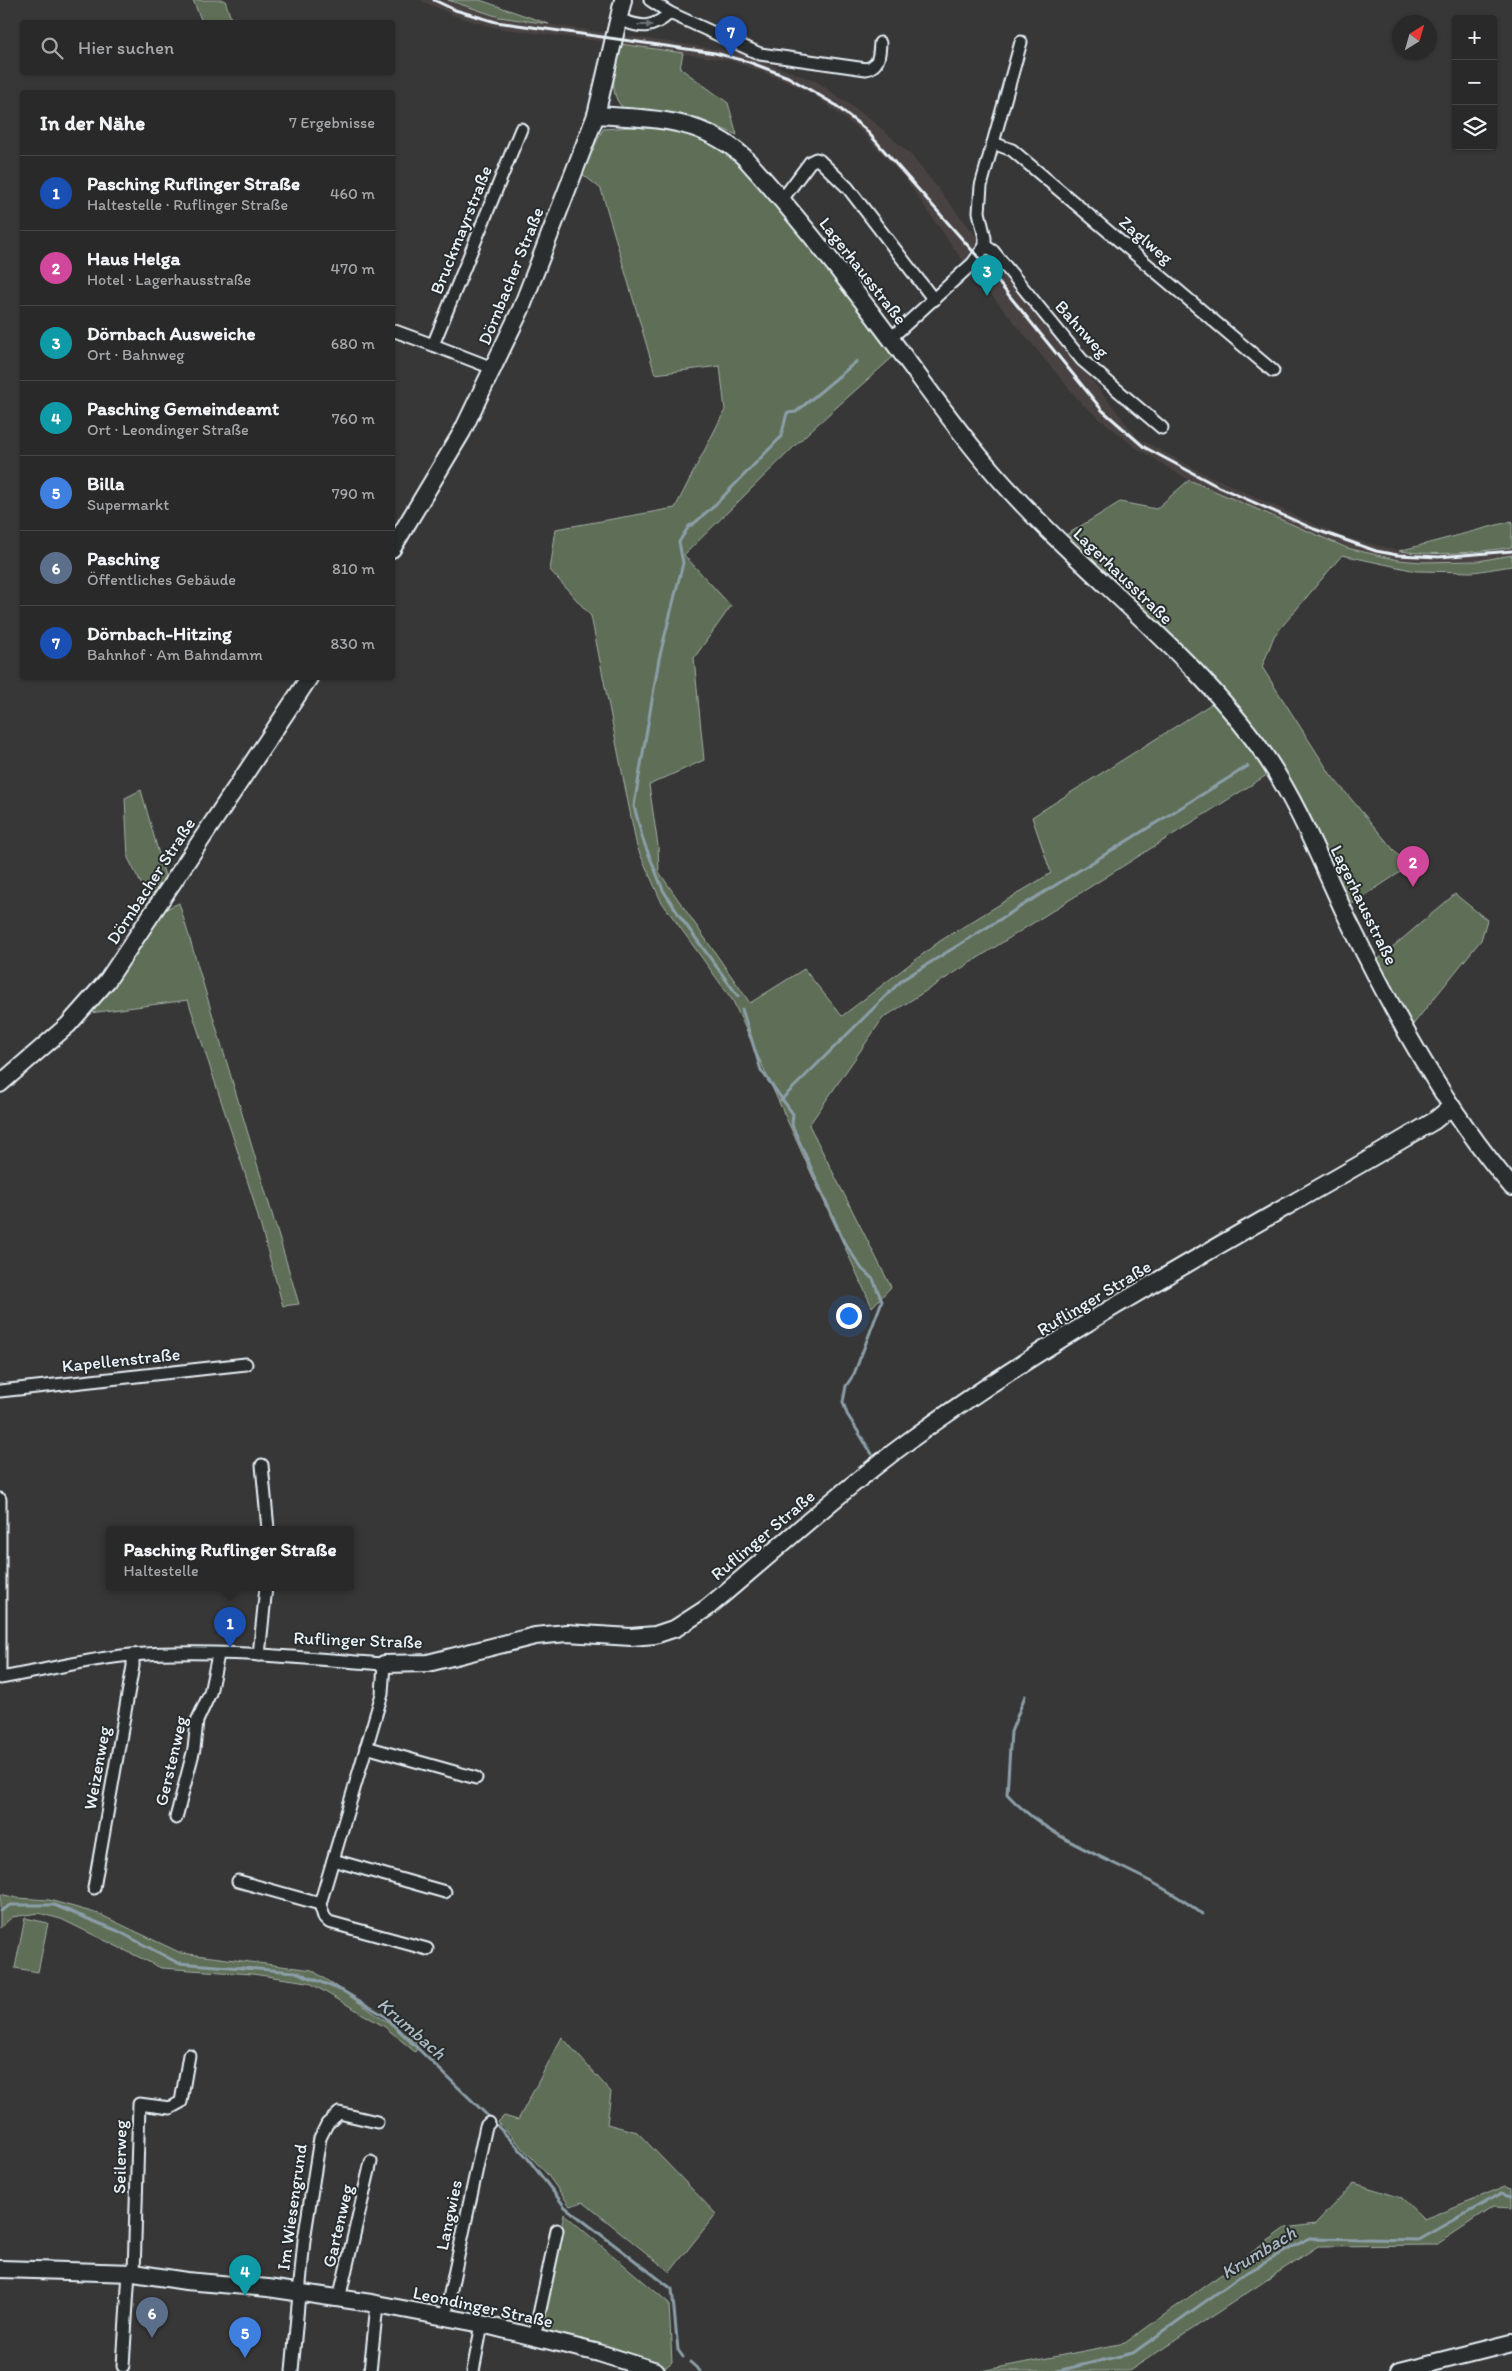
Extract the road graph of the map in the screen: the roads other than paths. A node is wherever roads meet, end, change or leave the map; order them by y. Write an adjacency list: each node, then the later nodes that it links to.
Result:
1 (623, 0): 4 (street, Dörnbacher Straße)
2 (650, 0): 3 (street)
3 (670, 13): 4 (street, one-way to 3); 6 (street)
4 (617, 19): 7 (street, Dörnbacher Straße)
5 (1021, 42): 9 (street)
6 (880, 43)
7 (596, 115): 10 (street, Lagerhausstraße); 16 (street, Dörnbacher Straße)
8 (521, 129): 15 (street, Bruckmayrstraße)
9 (993, 143): 11 (street); 17 (street, Zaglweg)
10 (782, 201): 12 (street); 14 (street, Lagerhausstraße)
11 (985, 246): 12 (street); 18 (street, Bahnweg)
12 (934, 300): 14 (street)
13 (395, 331): 15 (street)
14 (891, 338): 22 (street, Lagerhausstraße)
15 (433, 345): 16 (street)
16 (494, 368): 19 (street, Dörnbacher Straße)
17 (1274, 371)
18 (1162, 428)
19 (395, 544)
20 (308, 680): 21 (street, Dörnbacher Straße)
21 (0, 1084)
22 (1451, 1107): 23 (street, Lagerhausstraße); 35 (street, Ruflinger Straße)
23 (1512, 1188)
24 (246, 1364): 25 (street, Kapellenstraße)
25 (0, 1391)
26 (262, 1465): 29 (street)
27 (0, 1499): 28 (street)
28 (1, 1521): 31 (street)
29 (268, 1526)
30 (266, 1591): 34 (street)
31 (1, 1620): 36 (street)
32 (133, 1655): 33 (street, Ruflinger Straße); 36 (street, Ruflinger Straße); 42 (street, Weizenweg)
33 (218, 1655): 34 (street, Ruflinger Straße); 39 (street, Gerstenweg)
34 (259, 1655): 35 (street, Ruflinger Straße)
35 (384, 1664): 37 (street)
36 (0, 1677)
37 (366, 1746): 38 (street); 40 (street)
38 (476, 1778)
39 (176, 1818)
40 (333, 1860): 43 (street); 44 (street)
41 (238, 1882): 44 (street)
42 (94, 1888)
43 (445, 1892)
44 (320, 1904): 45 (street)
45 (427, 1949)
46 (190, 2055): 52 (street, Seilerweg)
47 (378, 2122): 53 (street, Im Wiesengrund)
48 (489, 2122): 56 (street, Langwies)
49 (371, 2162): 54 (street, Gartenweg)
50 (557, 2230): 58 (street)
51 (0, 2269): 52 (street, Leondinger Straße)
52 (132, 2273): 53 (street, Leondinger Straße); 60 (street)
53 (298, 2293): 54 (street, Leondinger Straße); 61 (street)
54 (339, 2299): 55 (street, Leondinger Straße)
55 (377, 2305): 56 (street, Leondinger Straße); 62 (street)
56 (445, 2316): 57 (street, Leondinger Straße)
57 (482, 2324): 58 (street, Leondinger Straße); 63 (street)
58 (534, 2338): 64 (street, Leondinger Straße)
59 (1512, 2344): 65 (street)
60 (123, 2366)
61 (292, 2371)
62 (370, 2371)
63 (473, 2371)
64 (656, 2371)
65 (1400, 2371)

